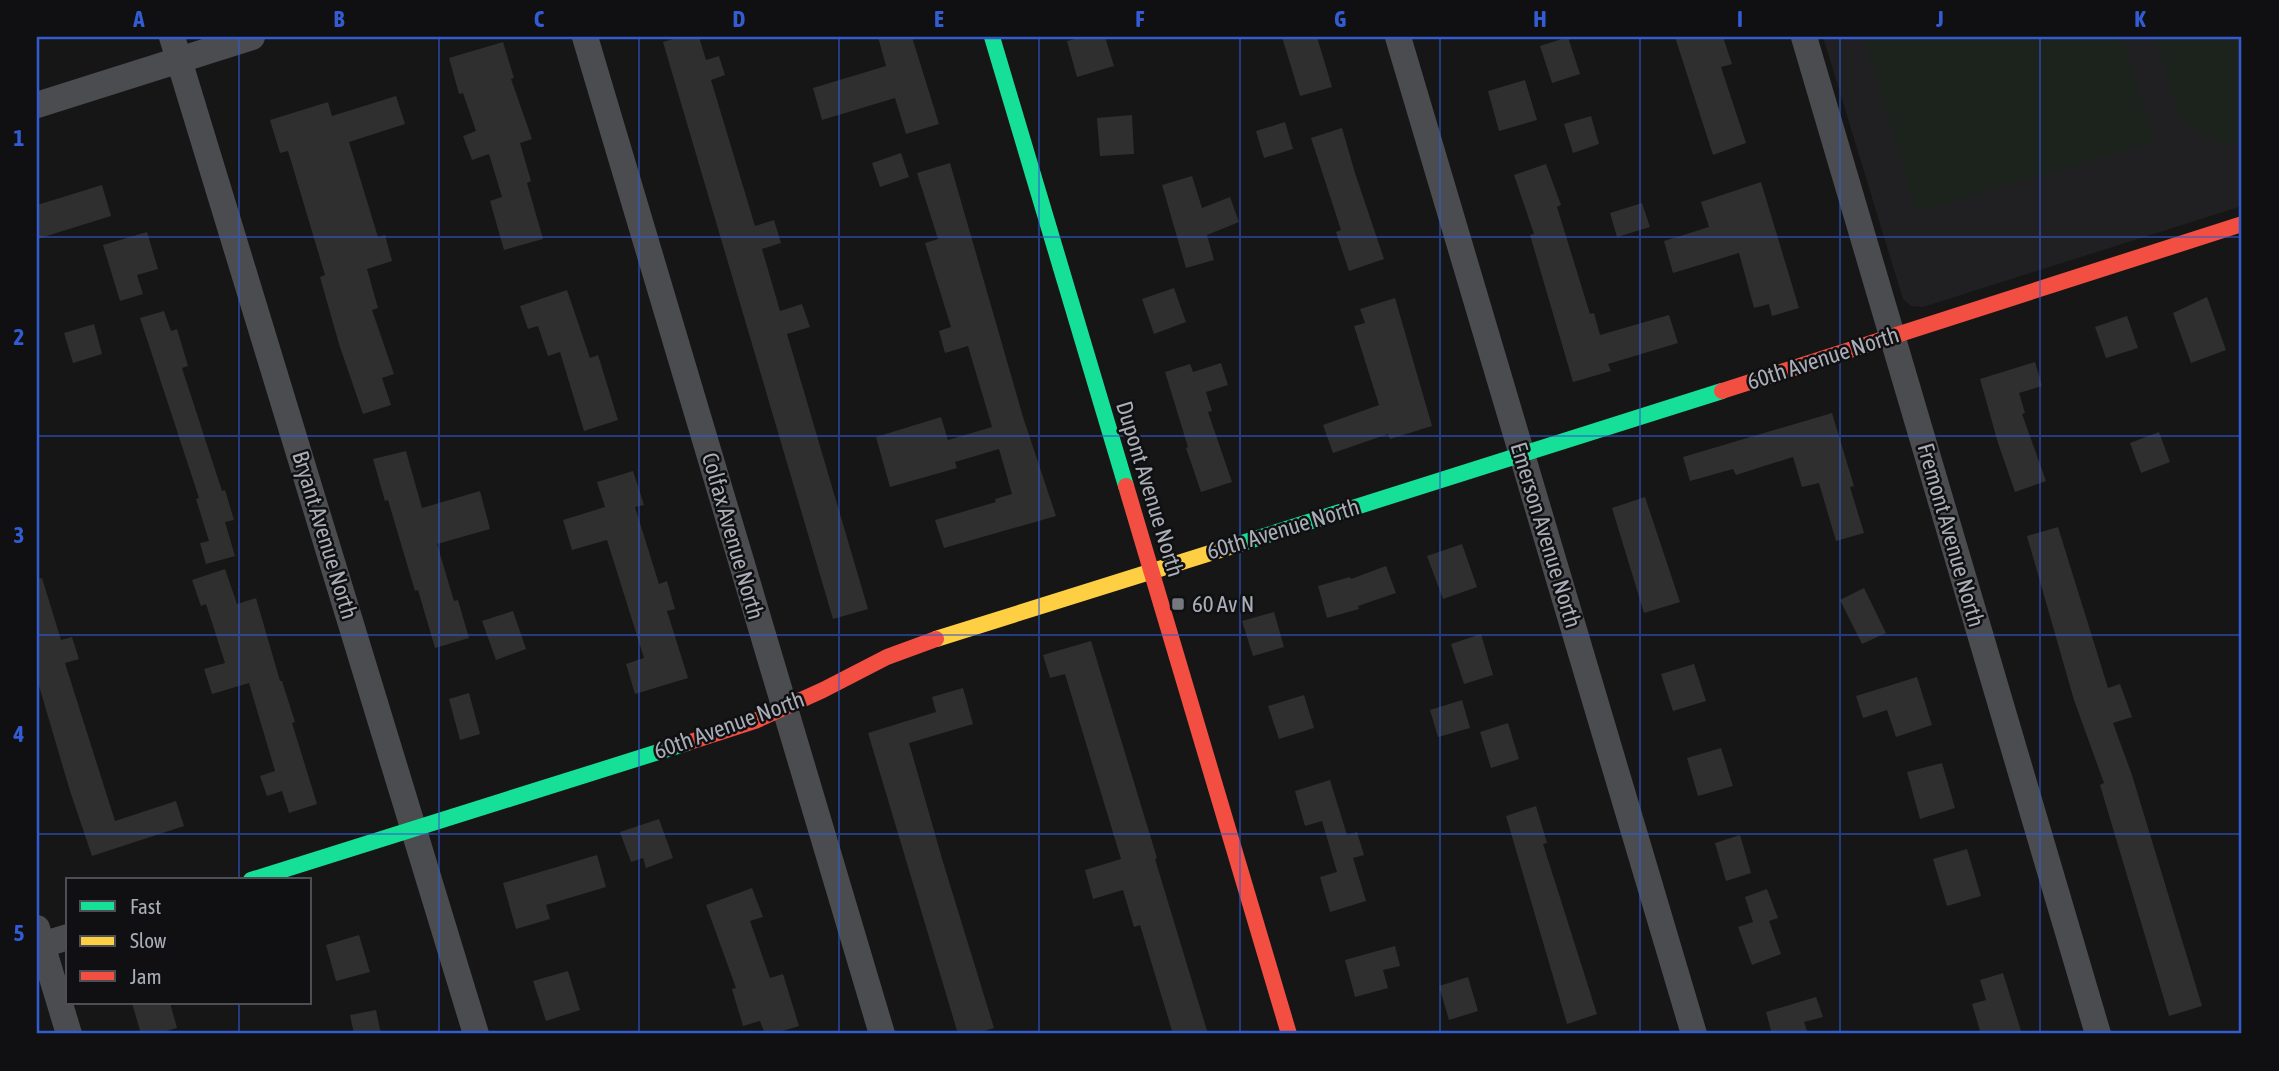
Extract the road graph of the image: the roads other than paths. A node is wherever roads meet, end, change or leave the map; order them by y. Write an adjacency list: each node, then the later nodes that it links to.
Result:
1 (252, 37): 6 (street)
2 (586, 37): 12 (street, Colfax Avenue North)
3 (992, 37): 11 (street, Dupont Avenue North)
4 (1398, 37): 10 (street, Emerson Avenue North)
5 (1804, 37): 9 (street, Fremont Avenue North)
6 (176, 48): 7 (street); 13 (street, Bryant Avenue North)
7 (37, 105)
8 (2242, 224): 9 (street, 60th Avenue North)
9 (1892, 335): 10 (street, 60th Avenue North); 22 (street, Fremont Avenue North)
10 (1522, 455): 11 (street, 60th Avenue North); 21 (street, Emerson Avenue North)
11 (1151, 570): 12 (street, 60th Avenue North); 20 (street, Dupont Avenue North)
12 (784, 709): 13 (street, 60th Avenue North); 19 (street, Colfax Avenue North)
13 (415, 830): 14 (street, 60th Avenue North); 18 (street, Bryant Avenue North)
14 (258, 878)
15 (39, 936): 16 (street); 17 (street)
16 (66, 937)
17 (69, 1034)
18 (476, 1034)
19 (882, 1034)
20 (1289, 1034)
21 (1694, 1034)
22 (2098, 1034)

